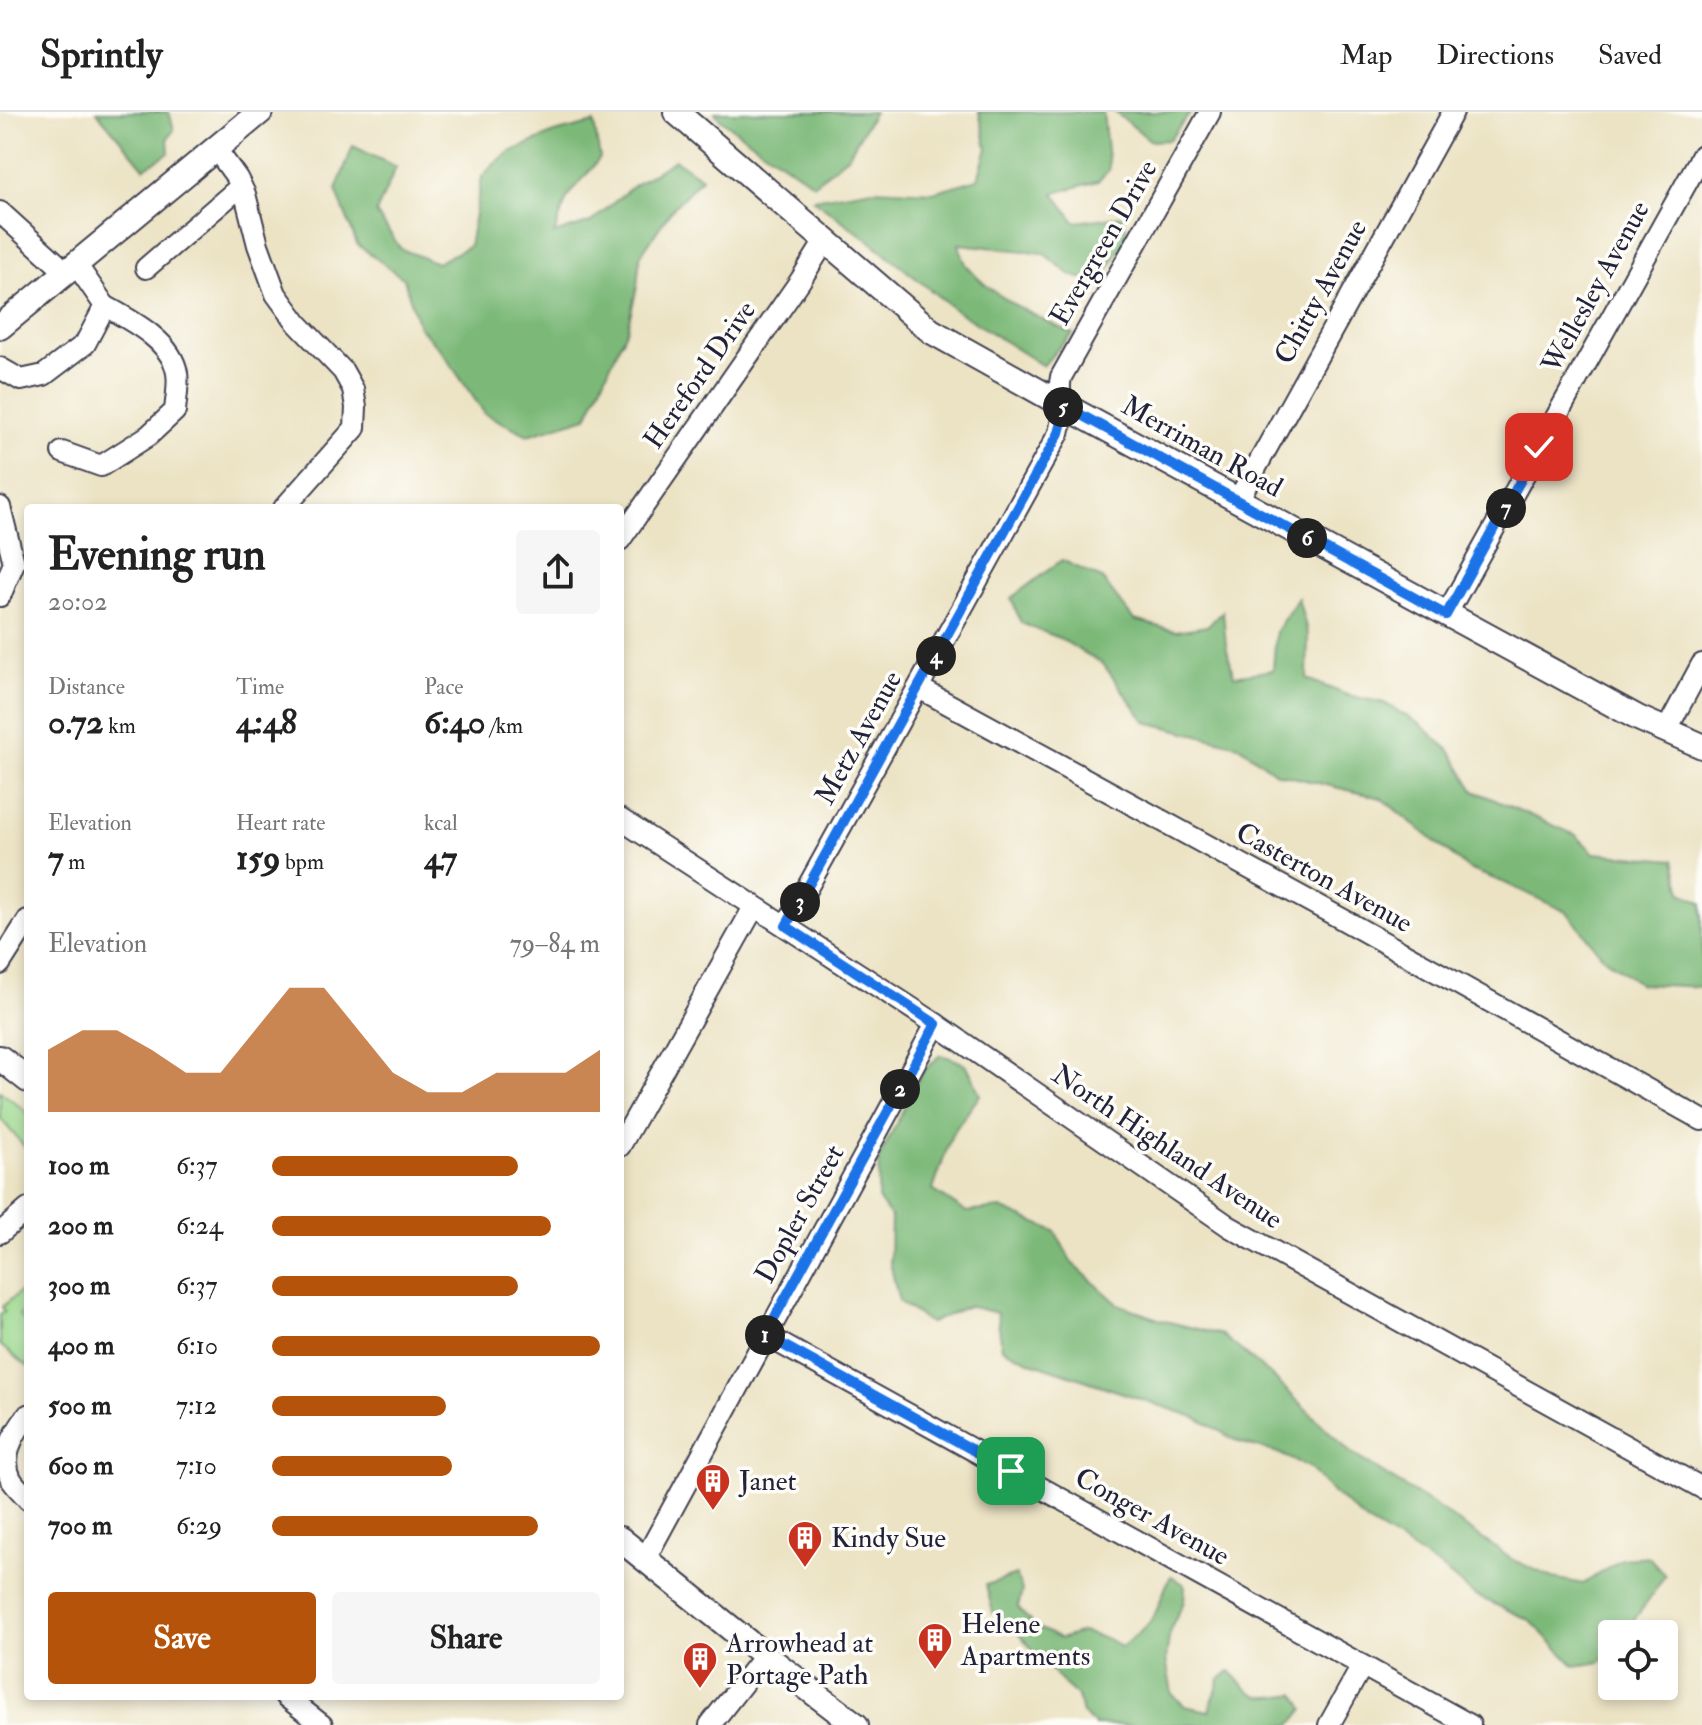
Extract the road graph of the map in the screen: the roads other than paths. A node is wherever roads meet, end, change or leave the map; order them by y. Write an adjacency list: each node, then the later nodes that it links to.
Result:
1 (260, 112): 5 (main road)
2 (676, 112): 9 (main road, Merriman Road)
3 (1210, 112): 15 (street, Evergreen Drive)
4 (1453, 112): 17 (street, Chitty Avenue)
5 (216, 149): 7 (street); 10 (main road)
6 (1702, 155): 22 (street, Wellesley Avenue)
7 (241, 186): 11 (street); 18 (street)
8 (0, 212): 10 (street)
9 (825, 241): 15 (main road, Merriman Road); 20 (street, Hereford Drive)
10 (71, 268): 12 (street); 13 (main road)
11 (146, 268)
12 (105, 306): 14 (street); 16 (street)
13 (0, 327)
14 (0, 368)
15 (1063, 405): 17 (main road, Merriman Road); 24 (street, Metz Avenue)
16 (62, 452)
17 (1238, 500): 22 (main road, Merriman Road)
18 (288, 504)
19 (0, 507): 21 (street)
20 (624, 534)
21 (0, 596)
22 (1446, 615): 25 (main road, Merriman Road)
23 (1702, 664): 25 (street)
24 (919, 688): 30 (street, Metz Avenue); 35 (street, Casterton Avenue)
25 (1666, 731): 26 (main road, Merriman Road)
26 (1702, 746)
27 (624, 822): 28 (street, North Highland Avenue)
28 (754, 907): 30 (street, North Highland Avenue); 36 (street)
29 (24, 926): 31 (street)
30 (786, 926): 32 (street, North Highland Avenue)
31 (0, 964)
32 (936, 1024): 39 (street, Dopler Street); 41 (street, North Highland Avenue)
33 (0, 1058): 34 (main road)
34 (24, 1077)
35 (1702, 1120)
36 (624, 1139)
37 (24, 1212): 38 (street)
38 (0, 1233)
39 (765, 1335): 44 (street, Dopler Street); 46 (street, Conger Avenue)
40 (24, 1420): 42 (street)
41 (1702, 1488)
42 (24, 1494)
43 (624, 1542): 44 (main road)
44 (645, 1559): 45 (main road)
45 (765, 1655): 49 (street); 50 (main road)
46 (1362, 1666): 51 (street); 52 (street, Conger Avenue)
47 (290, 1700): 48 (street)
48 (322, 1725)
49 (710, 1725)
50 (856, 1725)
51 (1329, 1725)
52 (1470, 1725)

